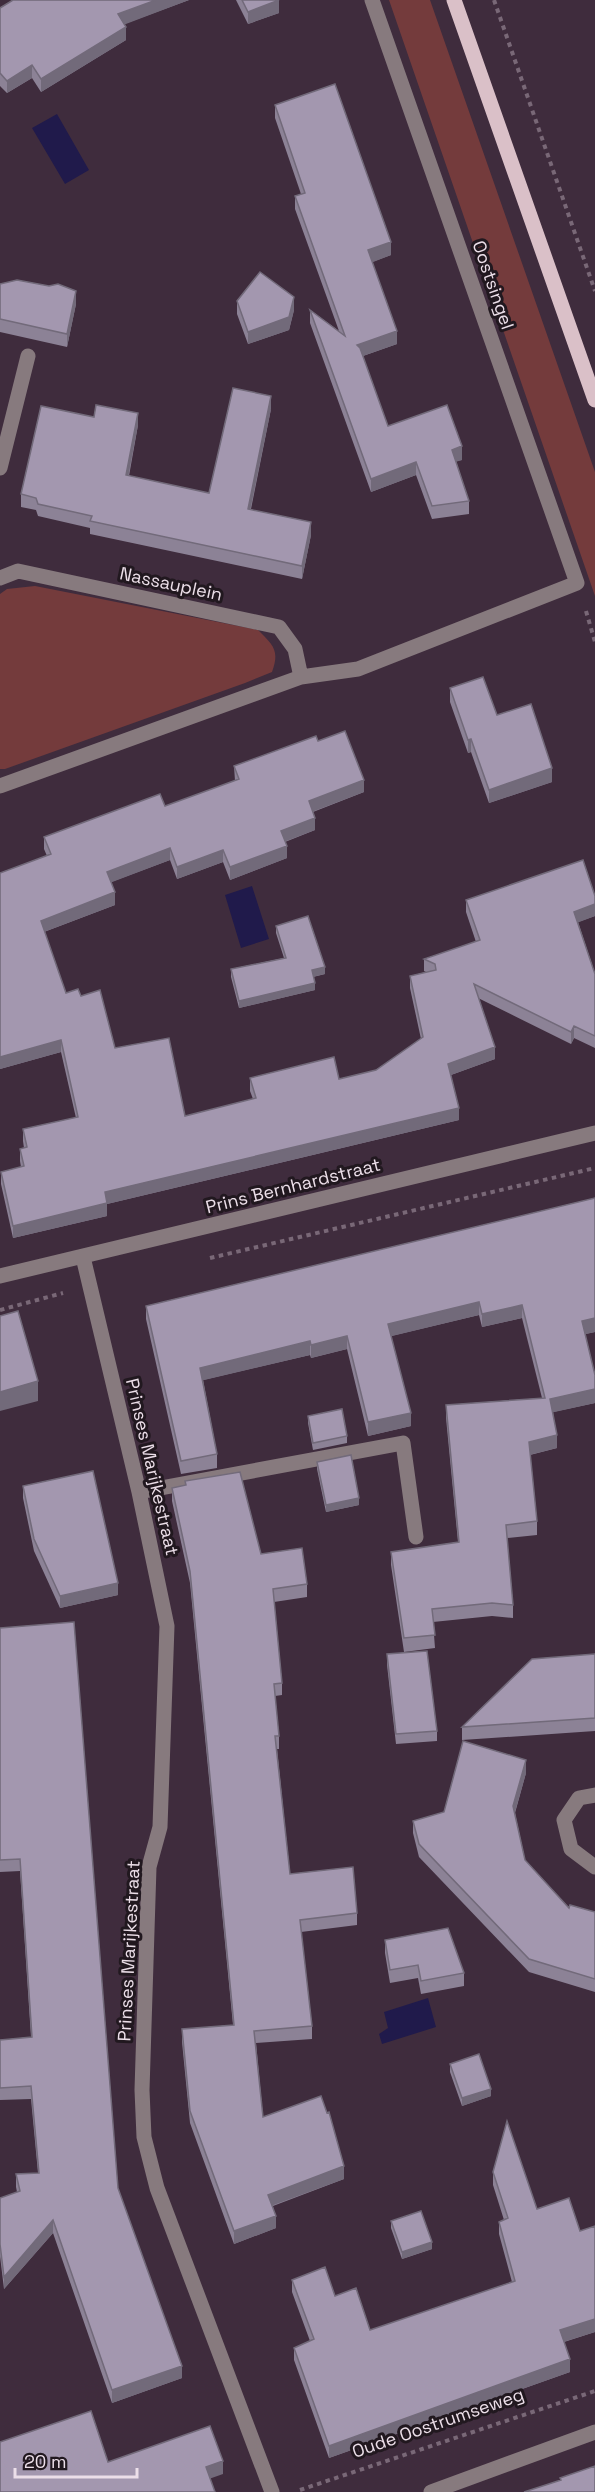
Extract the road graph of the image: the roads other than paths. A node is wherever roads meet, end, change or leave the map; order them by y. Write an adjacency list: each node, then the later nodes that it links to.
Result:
1 (372, 0): 7 (street, Oostsingel)
2 (454, 0): 4 (main road)
3 (28, 356): 5 (street)
4 (595, 400)
5 (0, 468)
6 (0, 578): 7 (street, Nassauplein)
7 (301, 677): 8 (street)
8 (0, 786)
9 (595, 1133): 10 (street, Prins Bernhardstraat)
10 (83, 1257): 11 (street, Prins Bernhardstraat); 12 (street, Prinses Marijkestraat)
11 (0, 1276)
12 (139, 1492): 13 (street); 17 (street, Prinses Marijkestraat)
13 (416, 1537)
14 (595, 1795): 15 (street)
15 (595, 1867)
16 (595, 2432): 18 (street)
17 (273, 2492)
18 (431, 2492)

